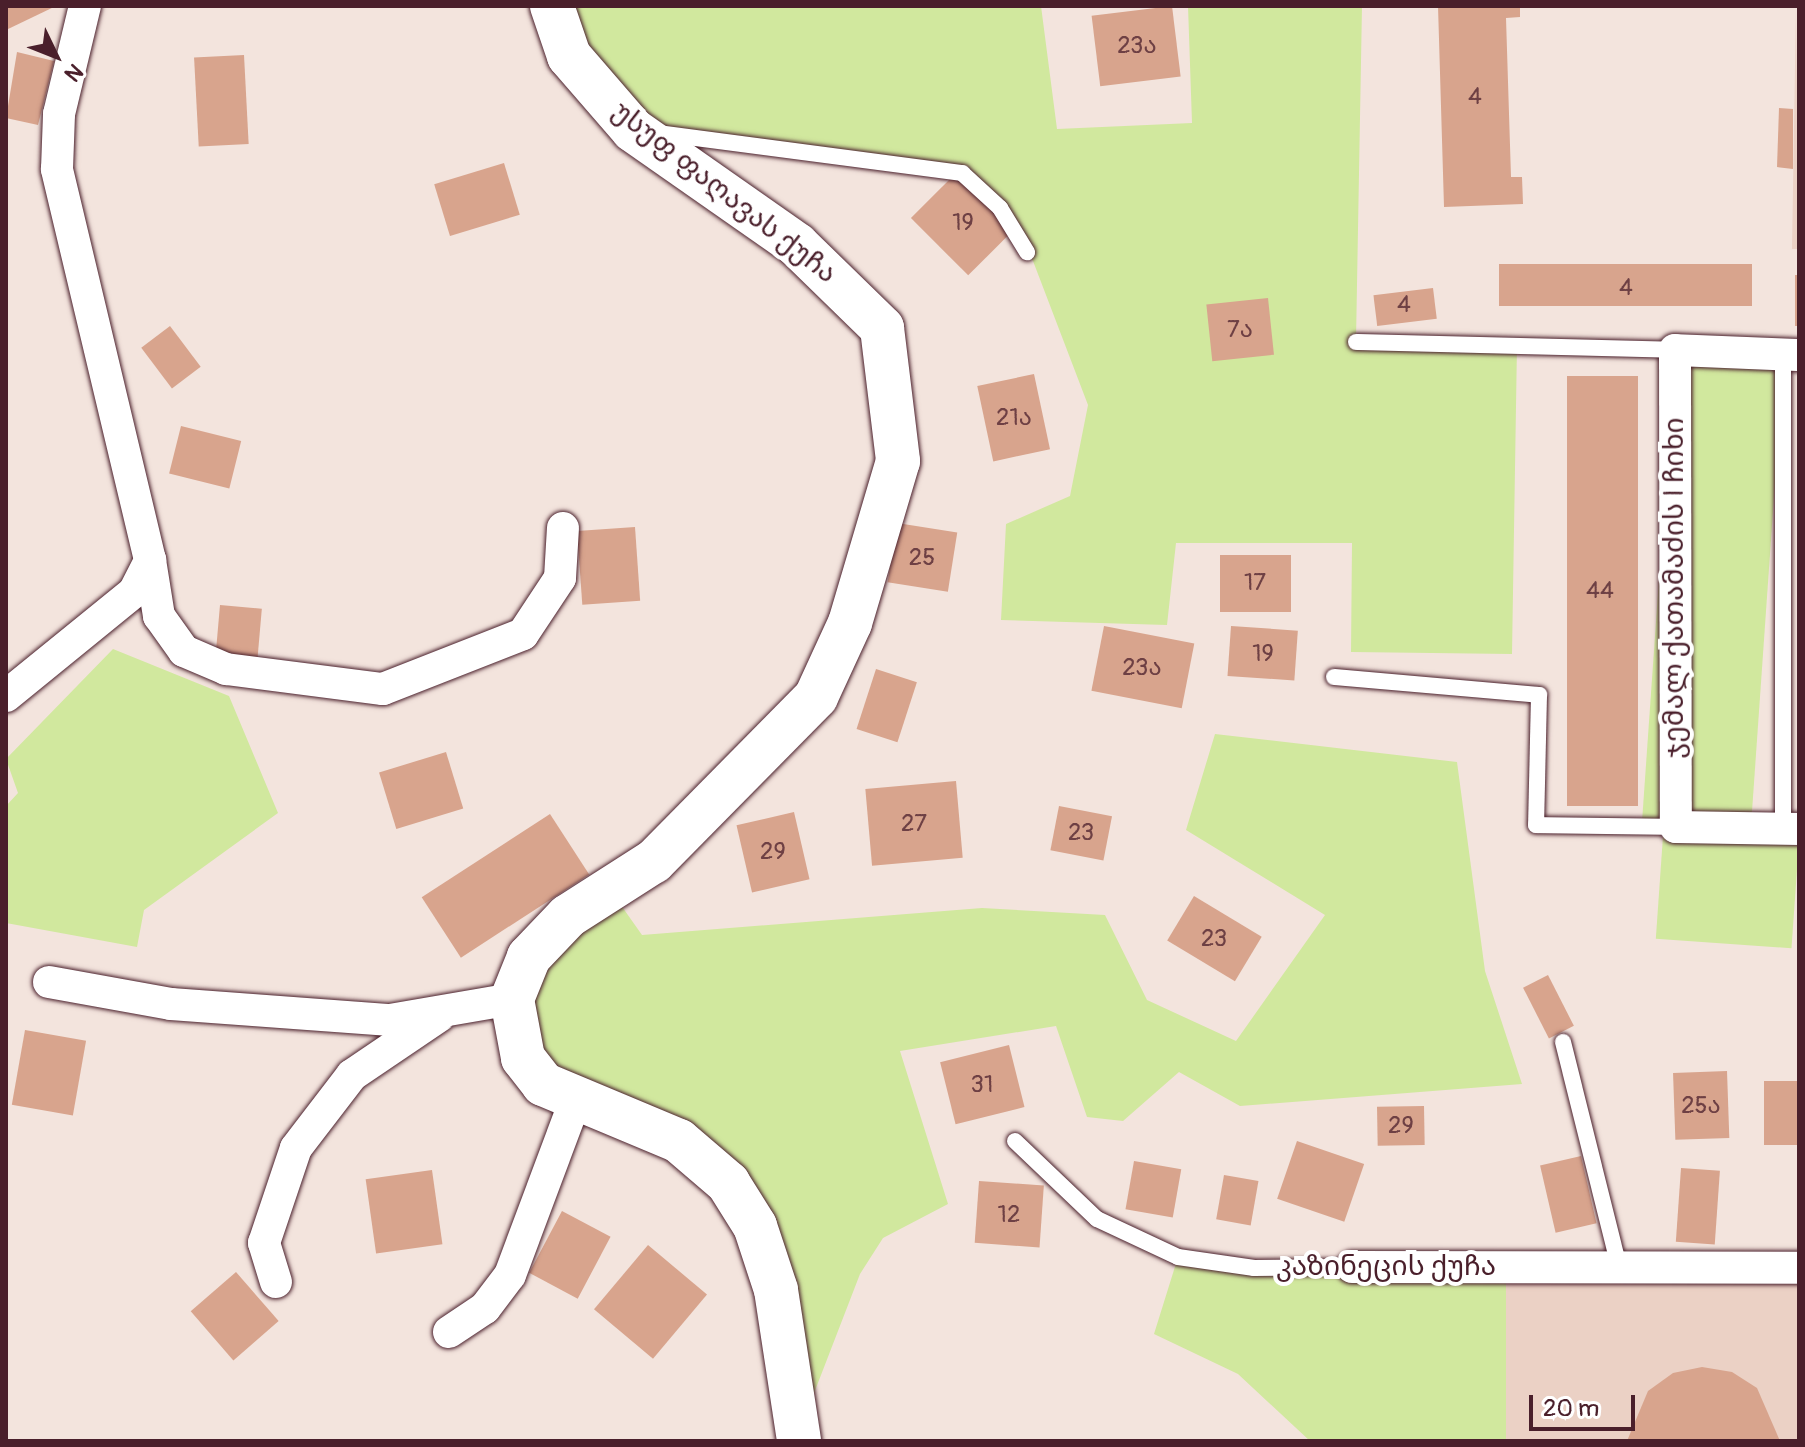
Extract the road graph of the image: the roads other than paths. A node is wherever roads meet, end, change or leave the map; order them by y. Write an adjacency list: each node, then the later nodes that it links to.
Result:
1 (85, 6): 9 (street)
2 (552, 6): 3 (street, უსუფ ფაღავას ქუჩა)
3 (633, 130): 4 (lane); 15 (street, უსუფ ფაღავას ქუჩა)
4 (1027, 252)
5 (1356, 342): 6 (lane)
6 (1675, 350): 7 (street); 12 (street, ჯემალ ქათამაძის I ჩიხი)
7 (1791, 355): 13 (lane)
8 (563, 528): 9 (street)
9 (150, 560): 11 (street)
10 (1334, 677): 12 (lane)
11 (6, 696)
12 (1676, 827): 13 (street)
13 (1791, 829)
14 (49, 982): 16 (street)
15 (512, 999): 16 (street); 18 (street)
16 (448, 1009): 23 (street)
17 (1563, 1042): 20 (lane)
18 (575, 1101): 24 (street); 25 (street)
19 (1015, 1141): 21 (lane, კაზინეცის ქუჩა)
20 (1619, 1266): 21 (street, კაზინეცის ქუჩა); 22 (street, კაზინეცის ქუჩა)
21 (1352, 1267)
22 (1799, 1268)
23 (276, 1282)
24 (449, 1332)
25 (799, 1441)

